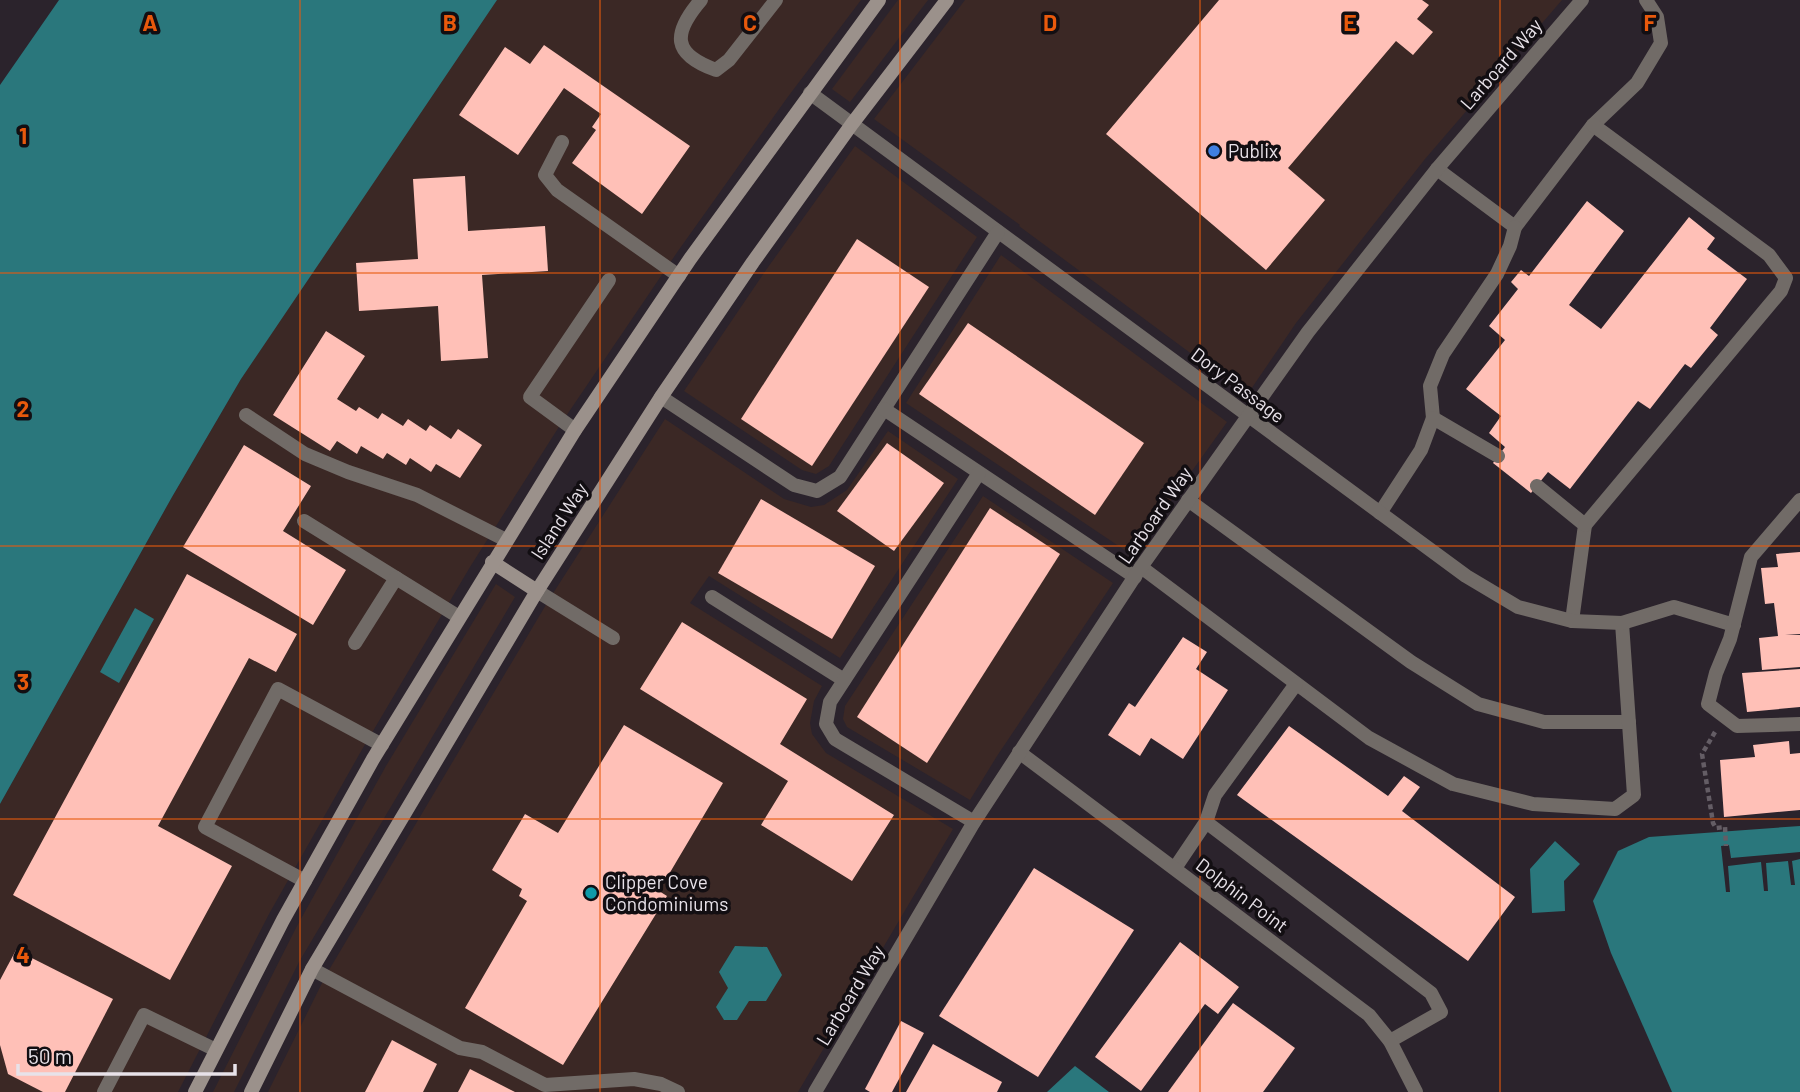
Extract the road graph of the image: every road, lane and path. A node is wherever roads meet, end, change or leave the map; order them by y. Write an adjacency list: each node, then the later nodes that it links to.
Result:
1 (701, 0): 2 (street)
2 (776, 0)
3 (879, 0): 7 (street, Island Way)
4 (947, 0): 8 (street, Island Way)
5 (1582, 0): 11 (street, Larboard Way)
6 (1646, 0): 9 (street)
7 (810, 93): 8 (street, Dory Passage); 14 (street, Island Way)
8 (852, 124): 13 (street, Dory Passage); 16 (street, Island Way)
9 (1593, 125): 12 (street); 29 (street)
10 (562, 142): 14 (street)
11 (1437, 169): 12 (street); 19 (street, Larboard Way)
12 (1515, 227): 20 (street)
13 (998, 232): 17 (street); 19 (street, Dory Passage)
14 (679, 276): 21 (street, Island Way)
15 (609, 280): 21 (street)
16 (662, 397): 17 (street); 34 (street, Island Way)
17 (884, 409): 23 (street)
18 (246, 415): 30 (street)
19 (1249, 418): 25 (street, Larboard Way); 27 (street, Dory Passage)
20 (1433, 418): 22 (street); 27 (street)
21 (575, 430): 30 (street, Island Way)
22 (1498, 456)
23 (979, 473): 32 (street); 42 (street)
24 (1537, 486): 29 (street)
25 (1188, 500): 32 (street, Larboard Way); 44 (street)
26 (1800, 500): 39 (street)
27 (1380, 513): 37 (street, Dory Passage)
28 (304, 521): 33 (street)
29 (1586, 525): 37 (street)
30 (506, 540): 31 (street, Island Way)
31 (492, 562): 34 (street); 36 (street, Island Way)
32 (1138, 572): 43 (street); 48 (street, Larboard Way)
33 (396, 578): 36 (street); 41 (street)
34 (537, 591): 40 (street); 54 (street, Island Way)
35 (712, 597): 42 (street)
36 (459, 617): 47 (street, Island Way)
37 (1572, 621): 38 (street, Dory Passage)
38 (1622, 623): 39 (street, Dory Passage); 44 (street)
39 (1734, 625): 45 (street)
40 (613, 638)
41 (355, 643)
42 (844, 680): 49 (street)
43 (1296, 684): 44 (street); 50 (street)
44 (1629, 722)
45 (1800, 724)
46 (1714, 733): 51 (path)
47 (382, 745): 53 (street, Island Way); 53 (street)
48 (1019, 752): 49 (street, Larboard Way); 52 (street, Dolphin Point)
49 (974, 822): 61 (street, Larboard Way)
50 (1206, 822): 52 (street); 55 (street)
51 (1726, 846)
52 (1175, 868): 55 (street, Dolphin Point)
53 (305, 881): 56 (street, Island Way)
54 (312, 969): 59 (street, Island Way); 60 (street)
55 (1390, 1041): 62 (street, Dolphin Point)
56 (216, 1050): 57 (street); 58 (street, Island Way)
57 (104, 1092)
58 (195, 1092)
59 (251, 1092)
60 (678, 1092)
61 (815, 1092)
62 (1416, 1092)

